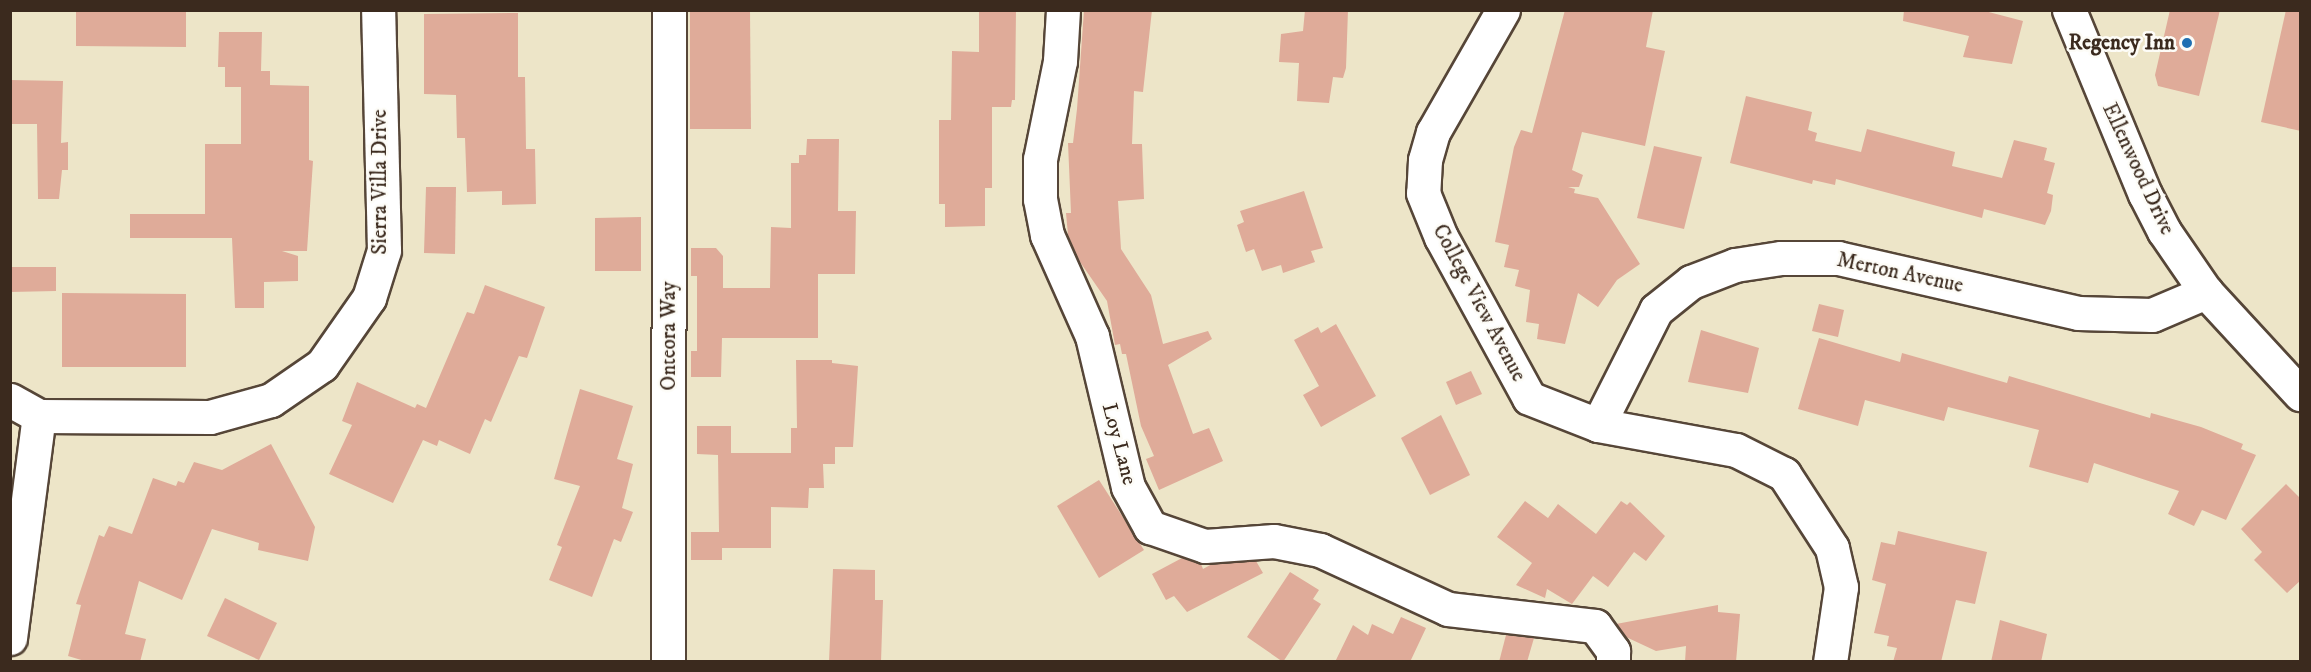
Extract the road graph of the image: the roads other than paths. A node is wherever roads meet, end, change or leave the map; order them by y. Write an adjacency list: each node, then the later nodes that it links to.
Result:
1 (378, 10): 9 (street, Sierra Villa Drive)
2 (669, 10): 12 (street, Onteora Way)
3 (1063, 10): 13 (street, Loy Lane)
4 (1503, 10): 10 (street, College View Avenue)
5 (2069, 10): 6 (street, Ellenwood Drive)
6 (2206, 292): 7 (street, Ellenwood Drive); 10 (street, Merton Avenue)
7 (2301, 394)
8 (10, 400): 9 (street)
9 (39, 416): 11 (street)
10 (1598, 424): 14 (street, College View Avenue)
11 (10, 638)
12 (668, 662)
13 (1613, 662)
14 (1830, 662)

